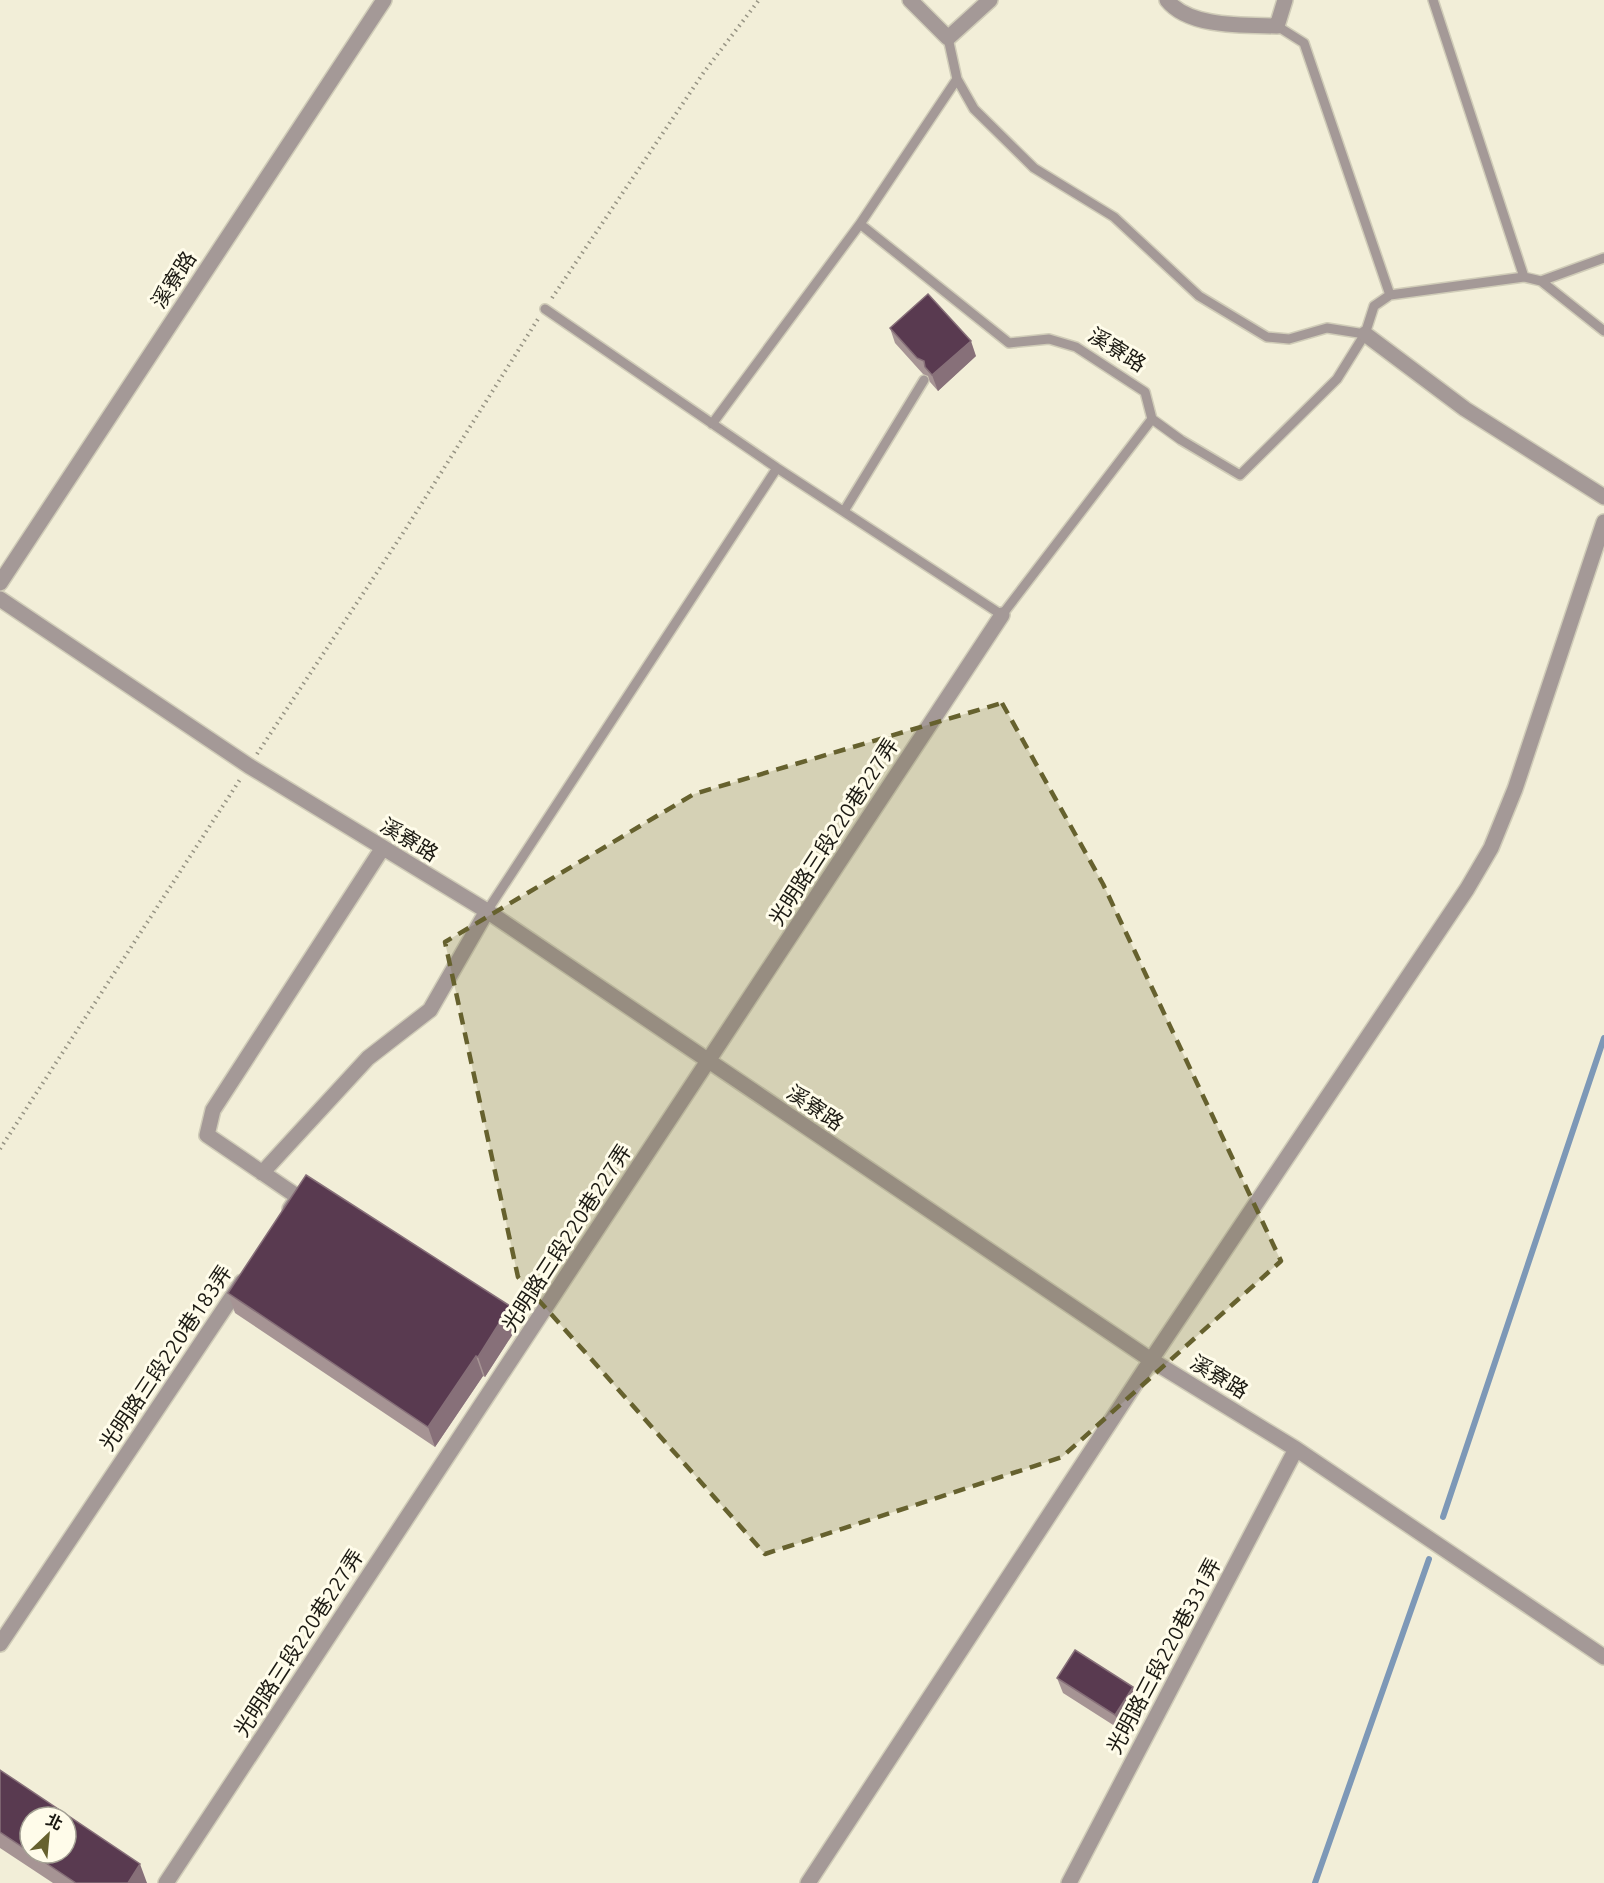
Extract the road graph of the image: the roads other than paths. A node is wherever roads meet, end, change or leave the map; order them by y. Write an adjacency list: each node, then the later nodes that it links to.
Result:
1 (384, 0): 25 (street, 溪寮路)
2 (910, 0): 8 (street)
3 (990, 0): 8 (street)
4 (1167, 0): 7 (street)
5 (1285, 0): 7 (street)
6 (1433, 0): 12 (lane)
7 (1277, 27): 14 (lane)
8 (948, 38): 9 (lane)
9 (957, 80): 10 (lane); 17 (lane)
10 (860, 224): 19 (lane, 溪寮路); 20 (lane)
11 (1604, 258): 13 (lane)
12 (1524, 277): 13 (lane); 14 (lane)
13 (1541, 281): 16 (lane)
14 (1390, 295): 17 (lane)
15 (545, 309): 20 (lane)
16 (1604, 331)
17 (1365, 334): 19 (lane); 22 (street)
18 (924, 380): 23 (lane)
19 (1152, 419): 27 (lane)
20 (712, 424): 21 (lane)
21 (777, 468): 23 (lane); 29 (lane)
22 (1604, 496)
23 (844, 511): 27 (lane)
24 (1604, 522): 34 (street)
25 (0, 583)
26 (0, 599): 28 (street, 溪寮路)
27 (1002, 615): 30 (street, 光明路三段220巷227弄)
28 (382, 849): 29 (street, 溪寮路); 31 (street)
29 (486, 911): 30 (street, 溪寮路); 31 (street)
30 (708, 1062): 34 (street, 溪寮路); 38 (street, 光明路三段220巷227弄)
31 (262, 1173): 32 (street)
32 (278, 1227)
33 (252, 1267): 36 (street, 光明路三段220巷183弄)
34 (1151, 1360): 35 (street, 溪寮路); 39 (street)
35 (1296, 1449): 37 (street, 溪寮路); 40 (street, 光明路三段220巷331弄)
36 (0, 1644)
37 (1604, 1657)
38 (166, 1883)
39 (808, 1883)
40 (1069, 1883)

